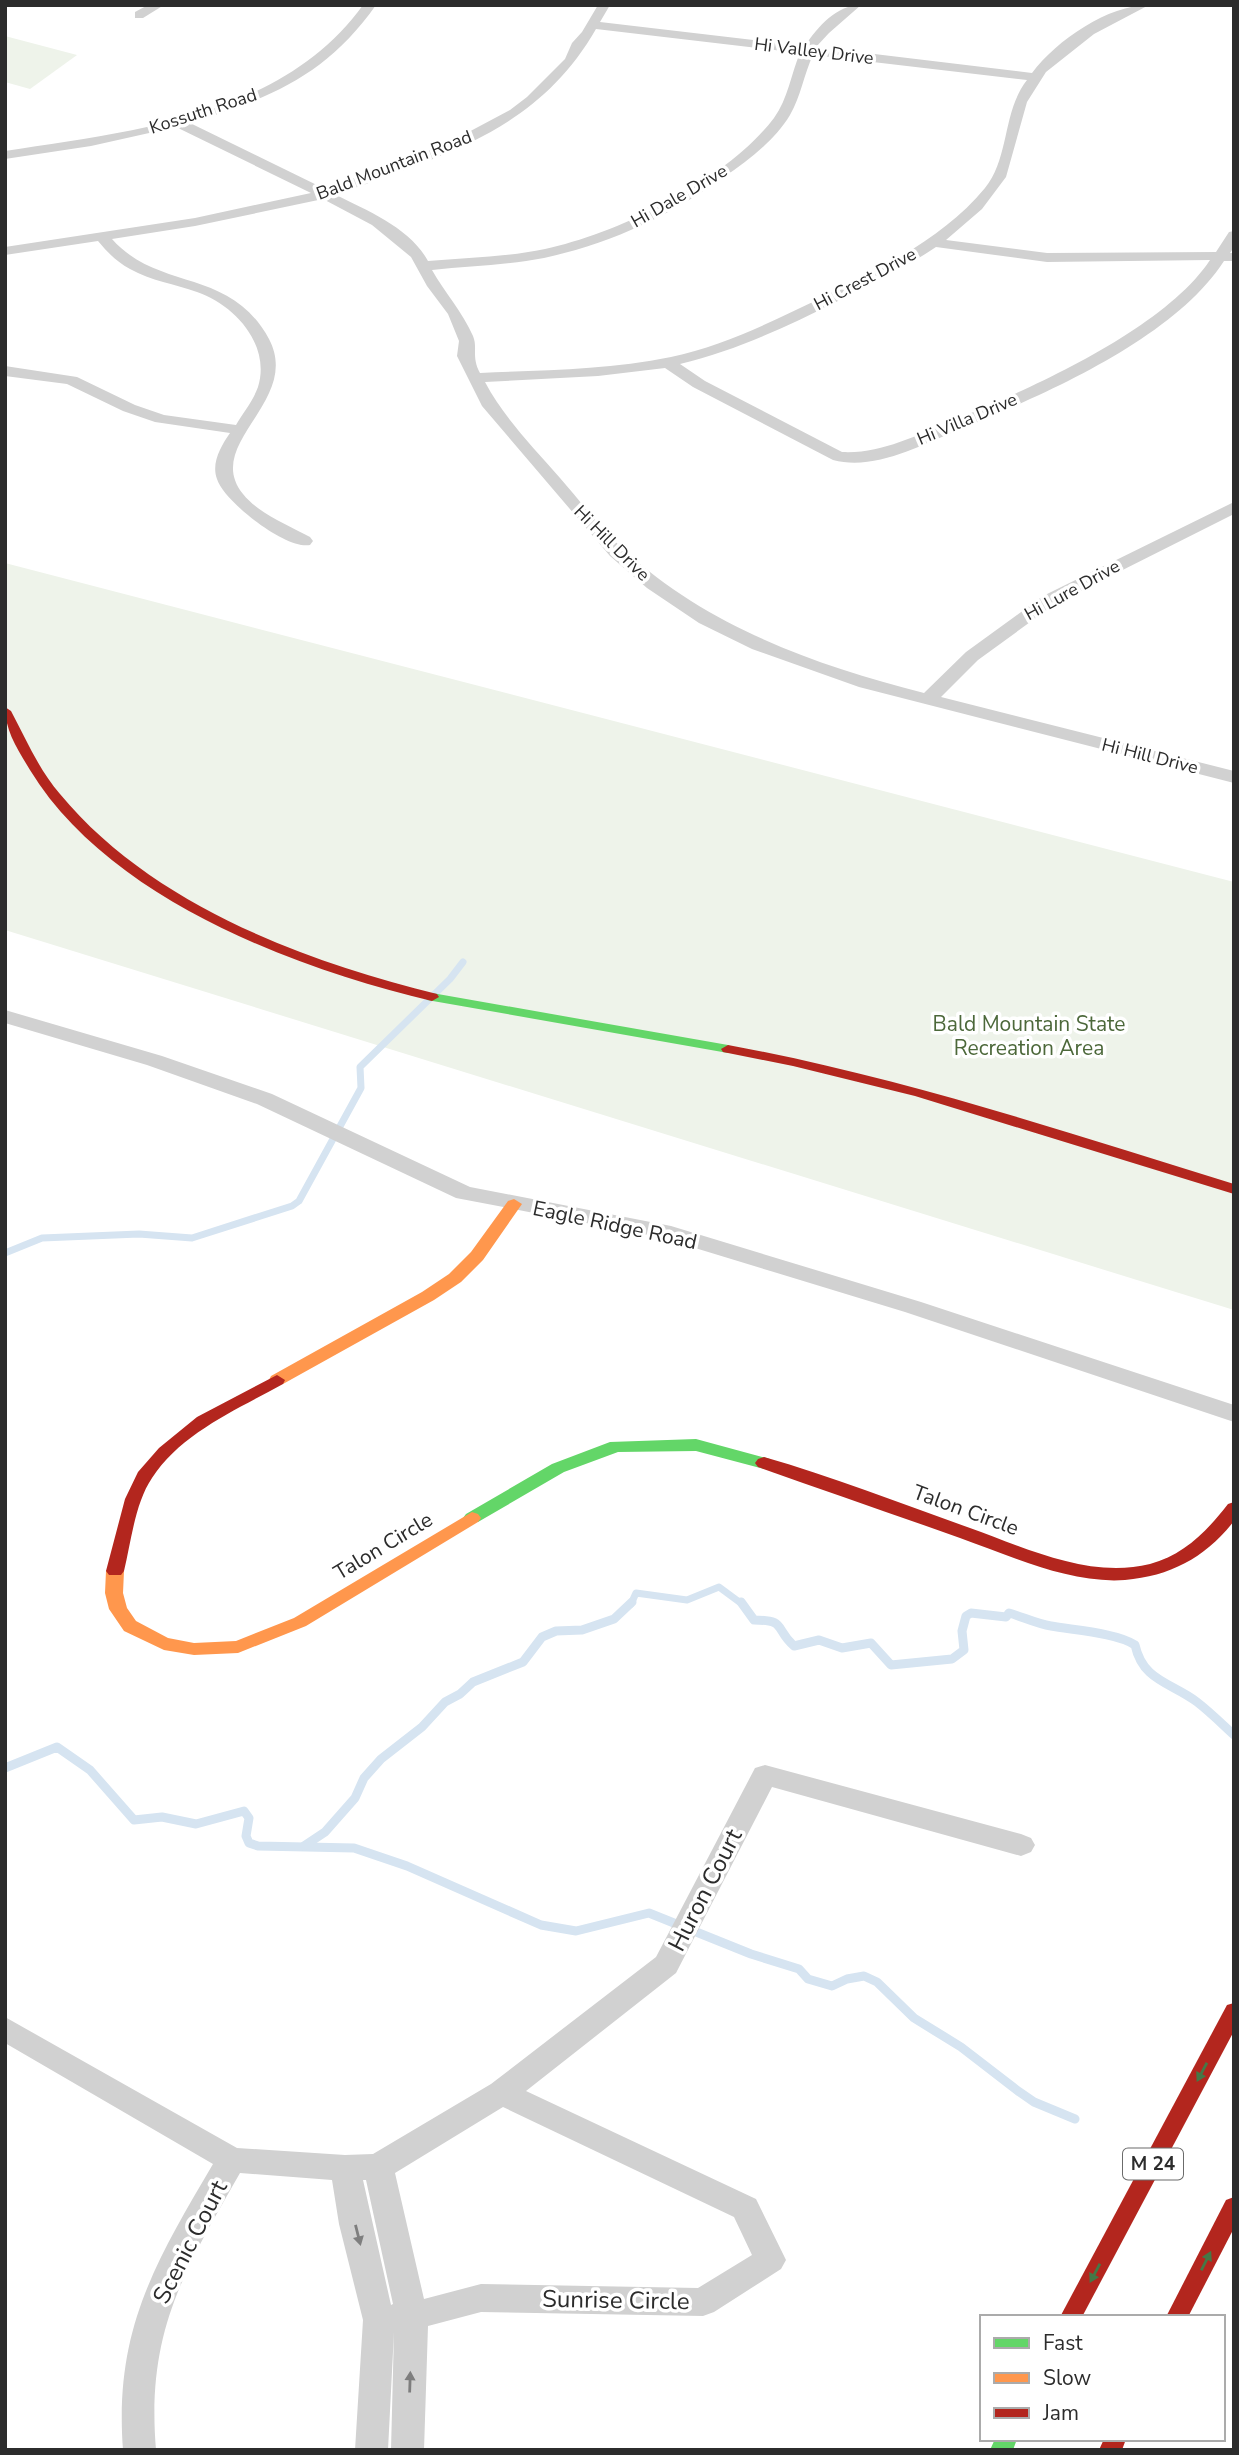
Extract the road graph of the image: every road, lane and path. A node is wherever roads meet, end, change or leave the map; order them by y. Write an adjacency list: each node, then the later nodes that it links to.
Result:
1 (158, 5): 6 (street)
2 (370, 5): 10 (street, Kossuth Road)
3 (604, 5): 7 (street, Bald Mountain Road)
4 (855, 5): 8 (street, Hi Dale Drive)
5 (1143, 5): 9 (street, Hi Crest Drive)
6 (139, 15)
7 (592, 25): 8 (street, Hi Valley Drive); 12 (street, Bald Mountain Road)
8 (809, 50): 9 (street, Hi Valley Drive); 18 (street, Hi Dale Drive)
9 (1037, 77): 15 (street, Hi Crest Drive)
10 (176, 122): 11 (street, Kossuth Road); 12 (street, Hi Hill Drive)
11 (5, 155)
12 (325, 194): 14 (street, Bald Mountain Road); 18 (street, Hi Hill Drive)
13 (1234, 235): 17 (street, Hi Villa Drive)
14 (103, 238): 16 (street, Bald Mountain Road); 22 (street)
15 (935, 242): 17 (street); 19 (street, Hi Crest Drive)
16 (5, 251)
17 (1227, 257): 19 (street, Hi Villa Drive)
18 (423, 266): 21 (street, Hi Hill Drive)
19 (668, 363): 21 (street, Hi Crest Drive)
20 (5, 372): 22 (street)
21 (475, 378): 25 (street, Hi Hill Drive)
22 (240, 430): 24 (street)
23 (1234, 507): 25 (street, Hi Lure Drive)
24 (304, 541)
25 (928, 699): 27 (street, Hi Hill Drive)
26 (5, 711): 29 (street)
27 (1234, 777)
28 (5, 1016): 30 (street, Eagle Ridge Road)
29 (1234, 1189)
30 (514, 1204): 31 (street, Eagle Ridge Road); 32 (street, Talon Circle)
31 (1234, 1414)
32 (1234, 1508)
33 (1021, 1845): 36 (street, Huron Court)
34 (1234, 2011): 41 (street, M 24, one-way to 41)
35 (5, 2029): 37 (street)
36 (502, 2093): 38 (street, Huron Court); 43 (street, Sunrise Circle)
37 (232, 2160): 39 (street); 45 (street, Scenic Court)
38 (378, 2166): 39 (street); 43 (street)
39 (345, 2168): 44 (street, one-way to 44)
40 (1234, 2206): 42 (street, one-way to 40)
41 (1072, 2315)
42 (1178, 2315)
43 (412, 2316): 44 (street, Sunrise Circle); 47 (street, one-way to 43)
44 (379, 2320): 46 (street)
45 (140, 2450)
46 (371, 2450)
47 (407, 2450)

